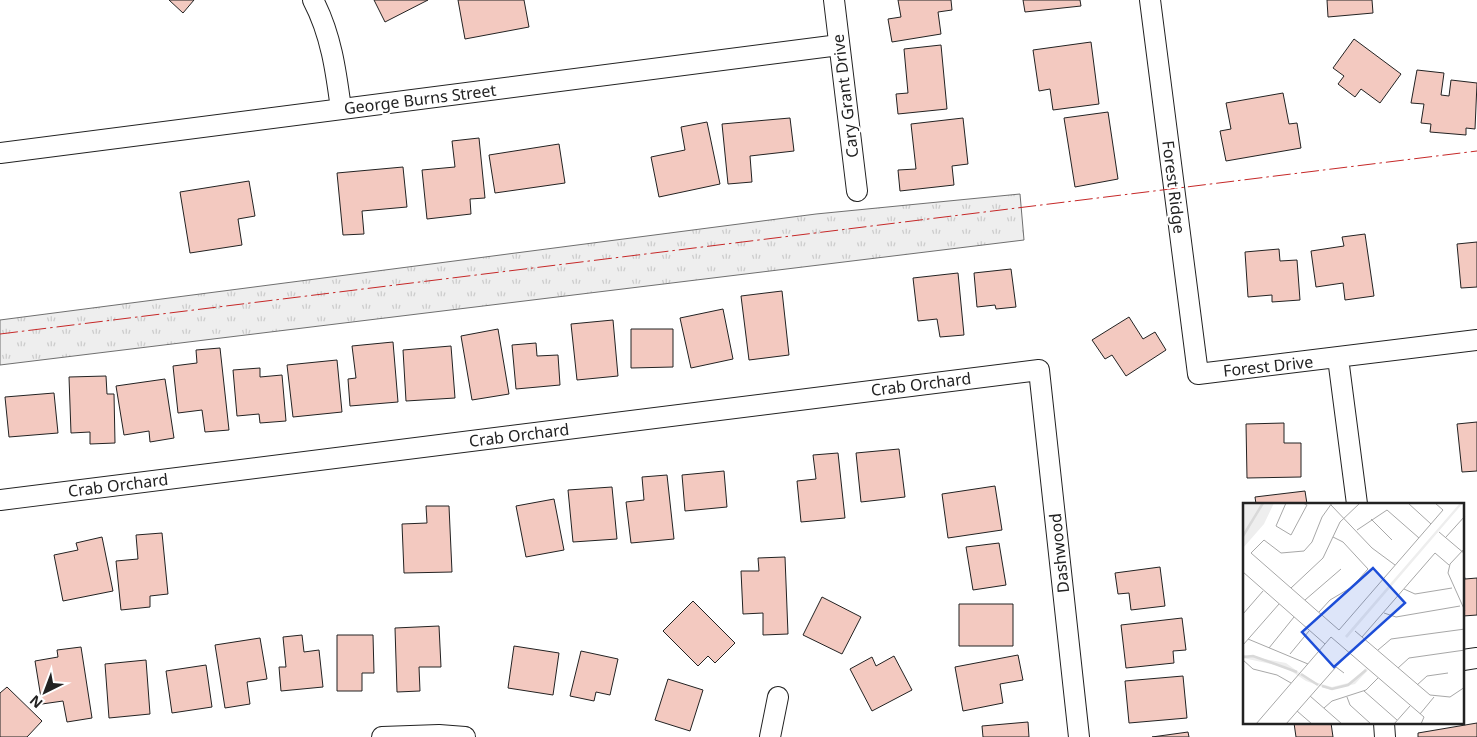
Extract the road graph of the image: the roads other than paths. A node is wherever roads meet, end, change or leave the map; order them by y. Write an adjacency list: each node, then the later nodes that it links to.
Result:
1 (313, 0): 5 (street)
2 (834, 0): 4 (street, Cary Grant Drive)
3 (1150, 0): 11 (street, Forest Ridge)
4 (839, 46): 5 (street, George Burns Street); 7 (street, Cary Grant Drive)
5 (341, 109): 6 (street, George Burns Street)
6 (0, 153)
7 (857, 191)
8 (1477, 340): 9 (street, Forest Drive)
9 (1338, 358): 11 (street, Forest Drive); 13 (street)
10 (1039, 370): 12 (street, Crab Orchard); 21 (street, Dashwood)
11 (1198, 374)
12 (0, 500)
13 (1357, 503)
14 (1477, 658): 15 (street)
15 (1464, 660)
16 (778, 697): 20 (street)
17 (1384, 724): 22 (street)
18 (382, 737): 19 (street)
19 (465, 737)
20 (770, 737)
21 (1079, 737)
22 (1386, 737)

